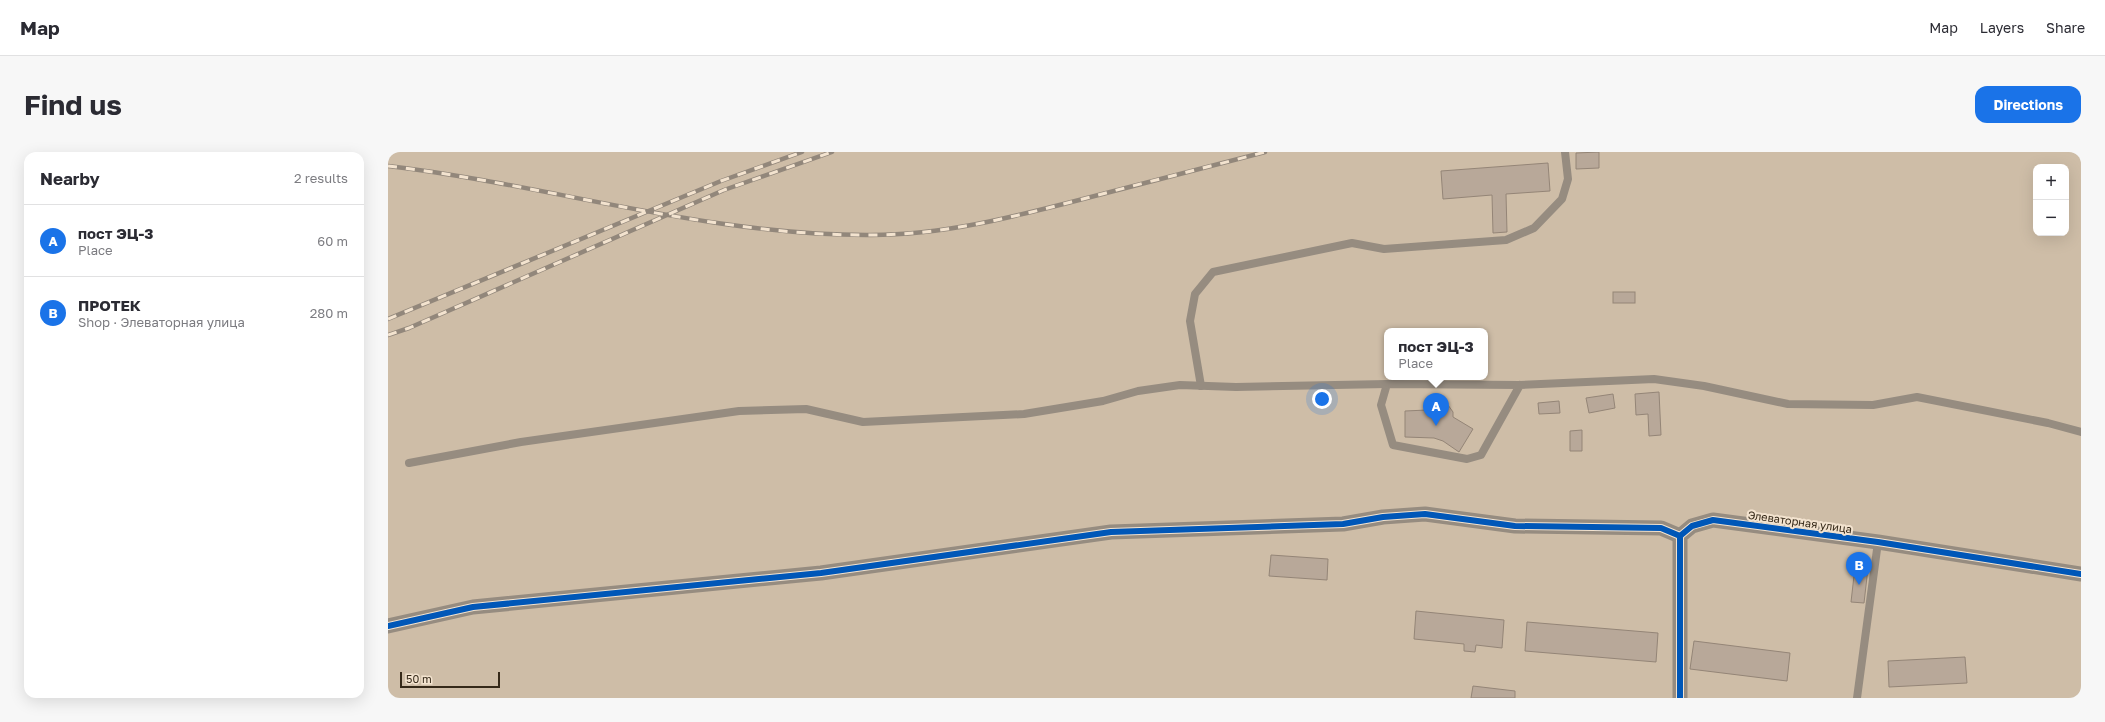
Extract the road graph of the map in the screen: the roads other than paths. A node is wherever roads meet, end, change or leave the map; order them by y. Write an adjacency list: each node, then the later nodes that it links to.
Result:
1 (1565, 152): 3 (lane)
2 (1387, 384): 3 (lane); 4 (lane); 4 (lane)
3 (1201, 386): 6 (lane)
4 (1520, 386): 5 (lane)
5 (2081, 432)
6 (409, 463)
7 (1680, 536): 8 (street, Элеваторная улица); 10 (street); 11 (street)
8 (1878, 542): 9 (street, Элеваторная улица); 12 (lane)
9 (2081, 574)
10 (388, 626)
11 (1680, 698)
12 (1857, 698)

